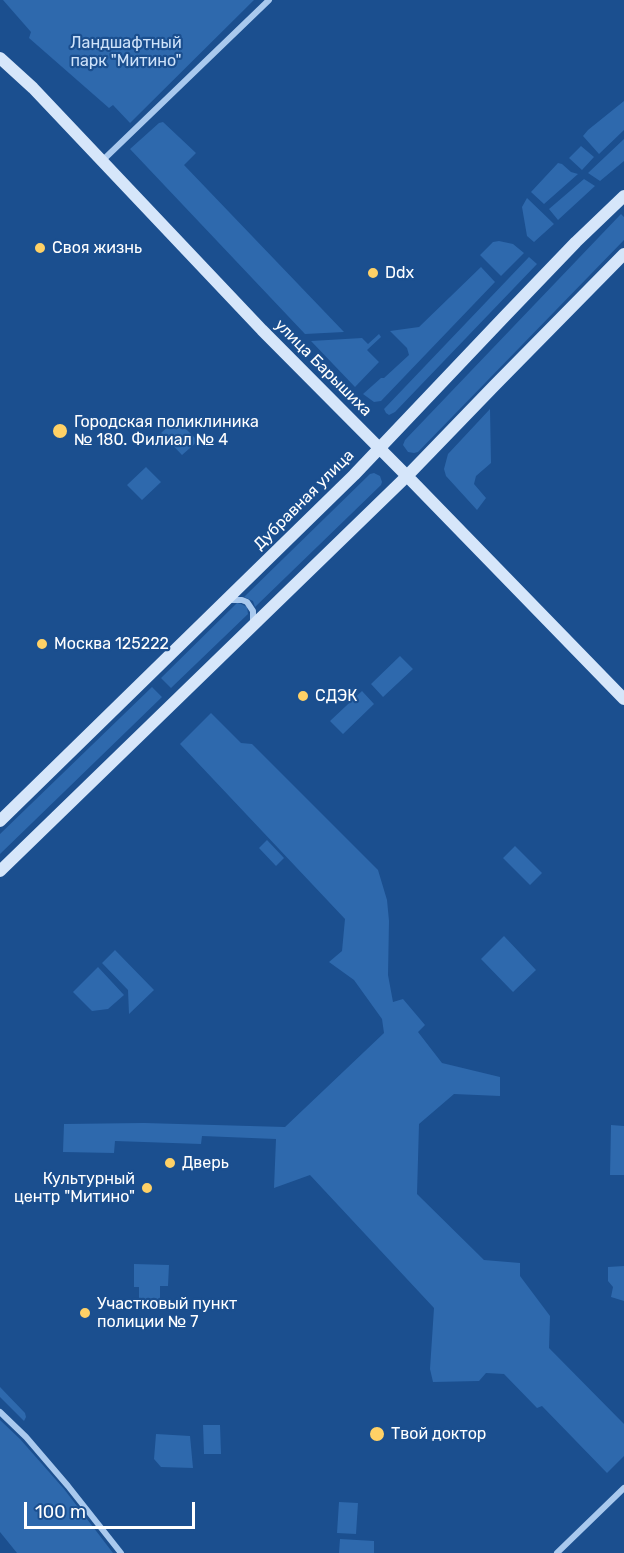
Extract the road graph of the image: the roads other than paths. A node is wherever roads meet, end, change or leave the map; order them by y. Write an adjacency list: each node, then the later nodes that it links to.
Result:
1 (269, 0): 3 (street)
2 (0, 58): 3 (main road, улица Барышиха)
3 (102, 161): 6 (main road, улица Барышиха)
4 (624, 196): 6 (main road, Дубравная улица)
5 (624, 254): 7 (main road)
6 (379, 448): 7 (main road, улица Барышиха); 8 (main road, Дубравная улица)
7 (408, 476): 9 (main road); 10 (main road, улица Барышиха)
8 (223, 602): 9 (street); 11 (main road, Дубравная улица)
9 (250, 629): 12 (main road)
10 (624, 699)
11 (0, 821)
12 (0, 871)
13 (0, 1412): 15 (street)
14 (624, 1488): 16 (street)
15 (121, 1553)
16 (557, 1553)

